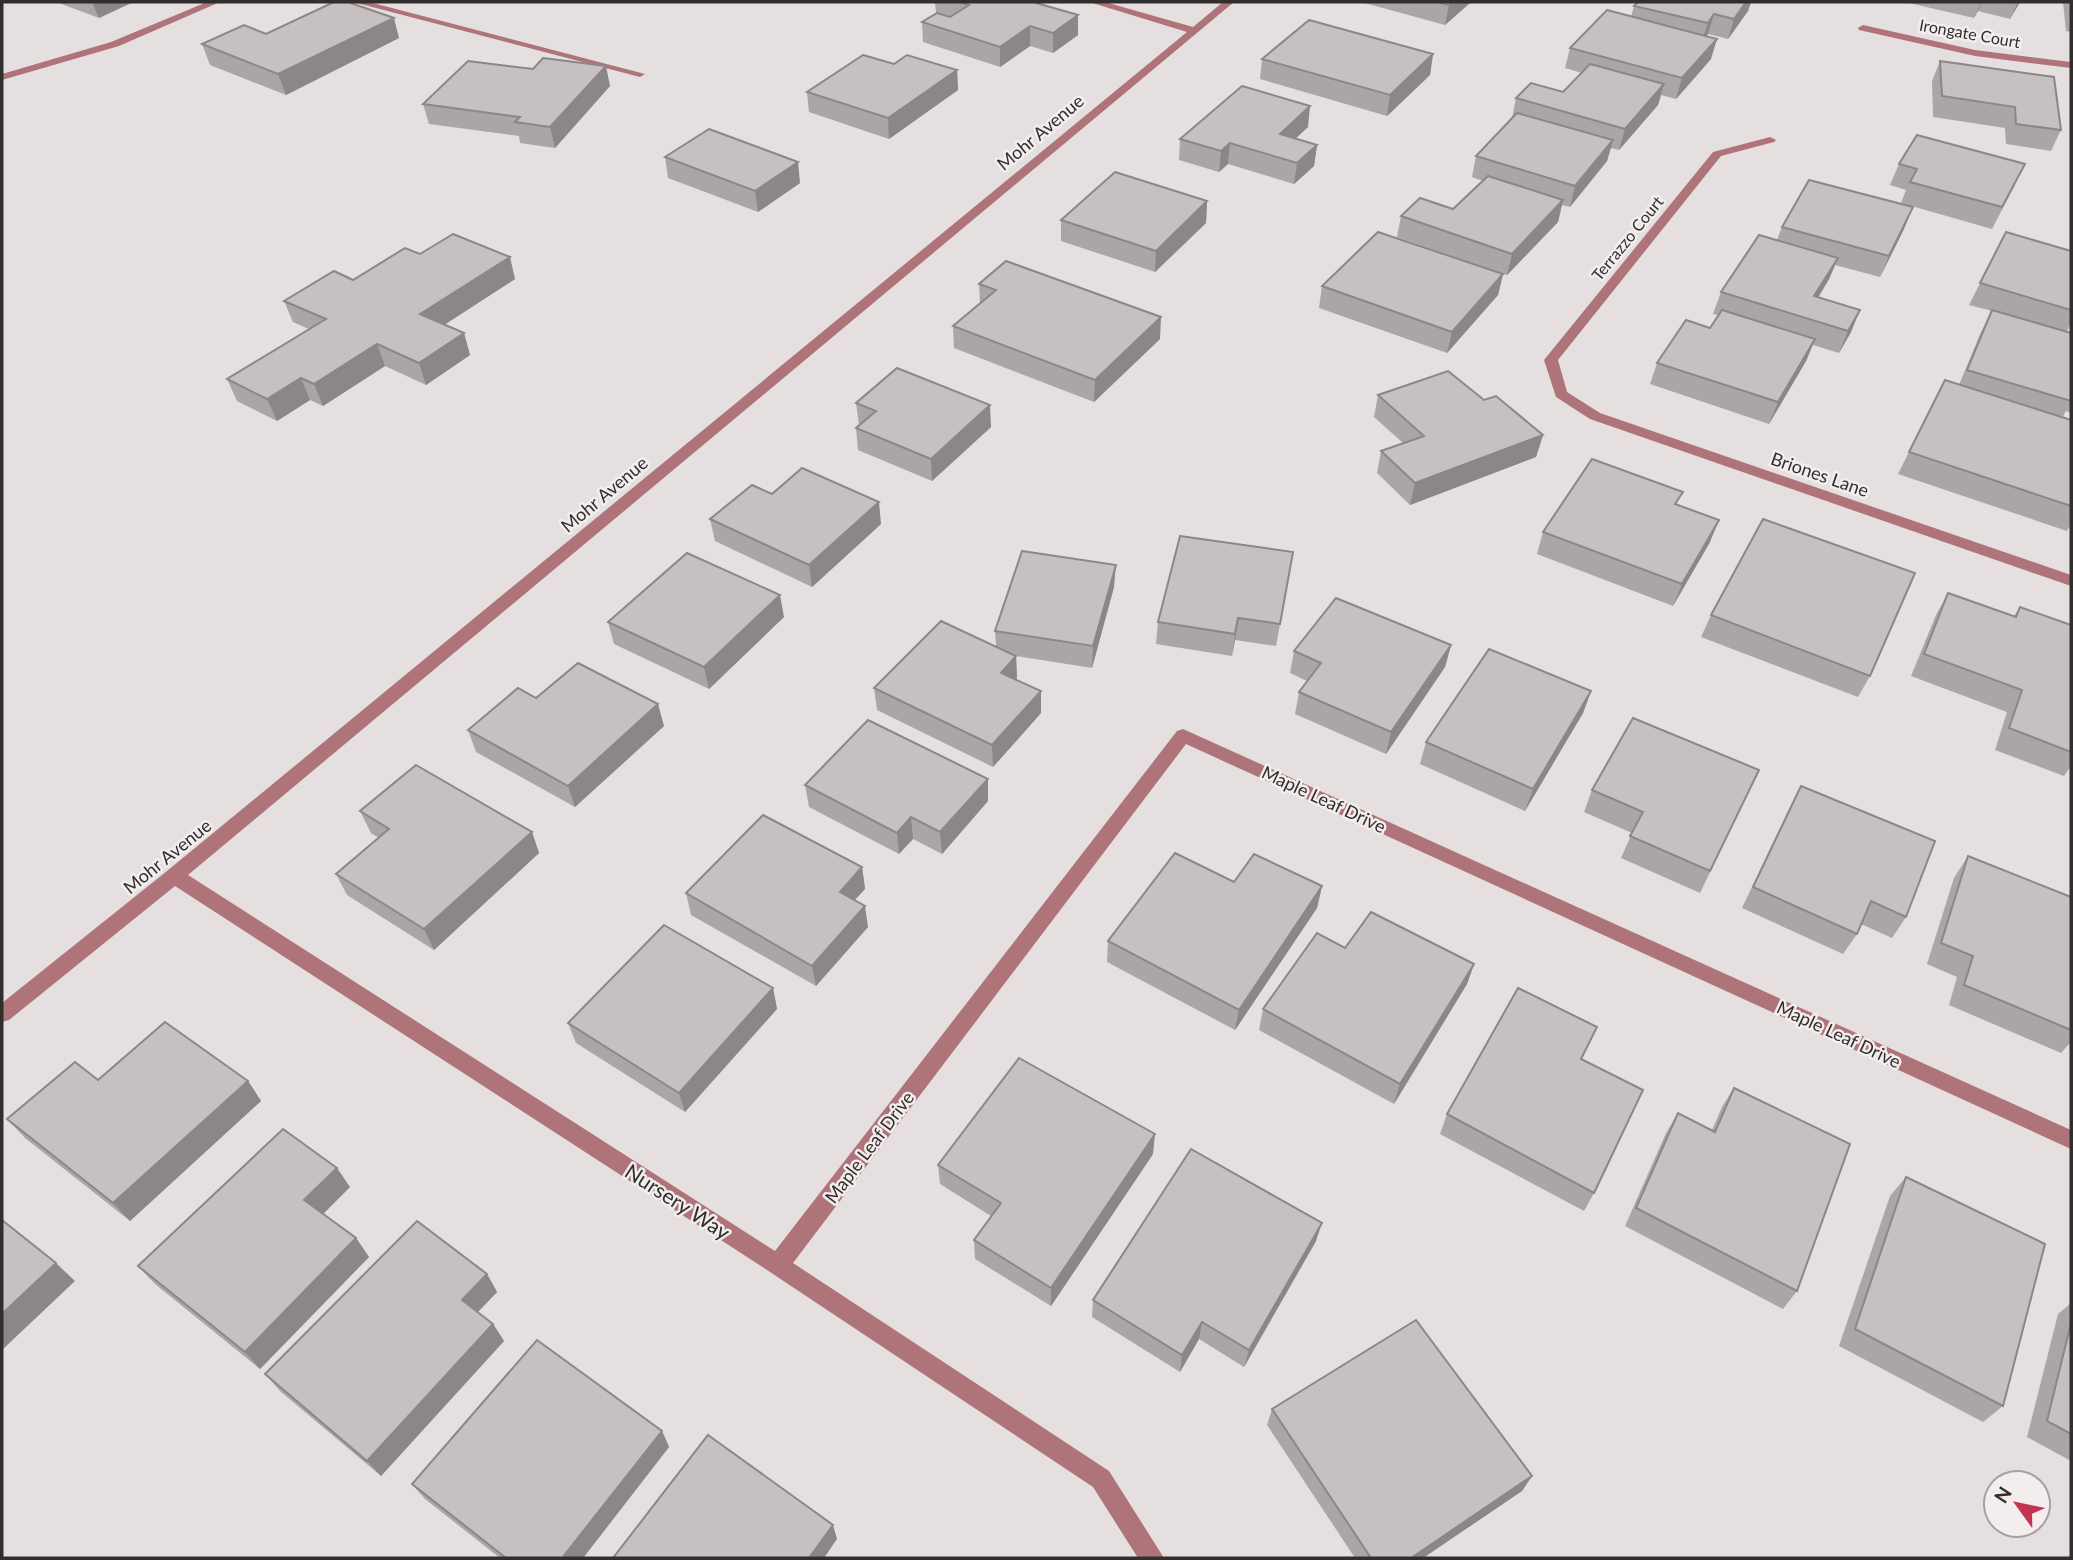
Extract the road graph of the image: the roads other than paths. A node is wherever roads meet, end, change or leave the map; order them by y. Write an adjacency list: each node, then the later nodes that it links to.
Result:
1 (215, 2): 9 (street)
2 (358, 2): 8 (street)
3 (1094, 2): 6 (street)
4 (1229, 2): 6 (street, Mohr Avenue)
5 (1863, 28): 7 (street, Irongate Court)
6 (1193, 30): 13 (street, Mohr Avenue)
7 (2071, 65)
8 (640, 74)
9 (2, 77)
10 (1770, 140): 11 (street, Terrazzo Court)
11 (1561, 394): 12 (street, Briones Lane)
12 (2071, 581)
13 (174, 876): 14 (street, Mohr Avenue); 16 (street, Nursery Way)
14 (2, 1014)
15 (2071, 1140): 16 (street, Maple Leaf Drive)
16 (778, 1265): 17 (street, Nursery Way)
17 (1152, 1558)

